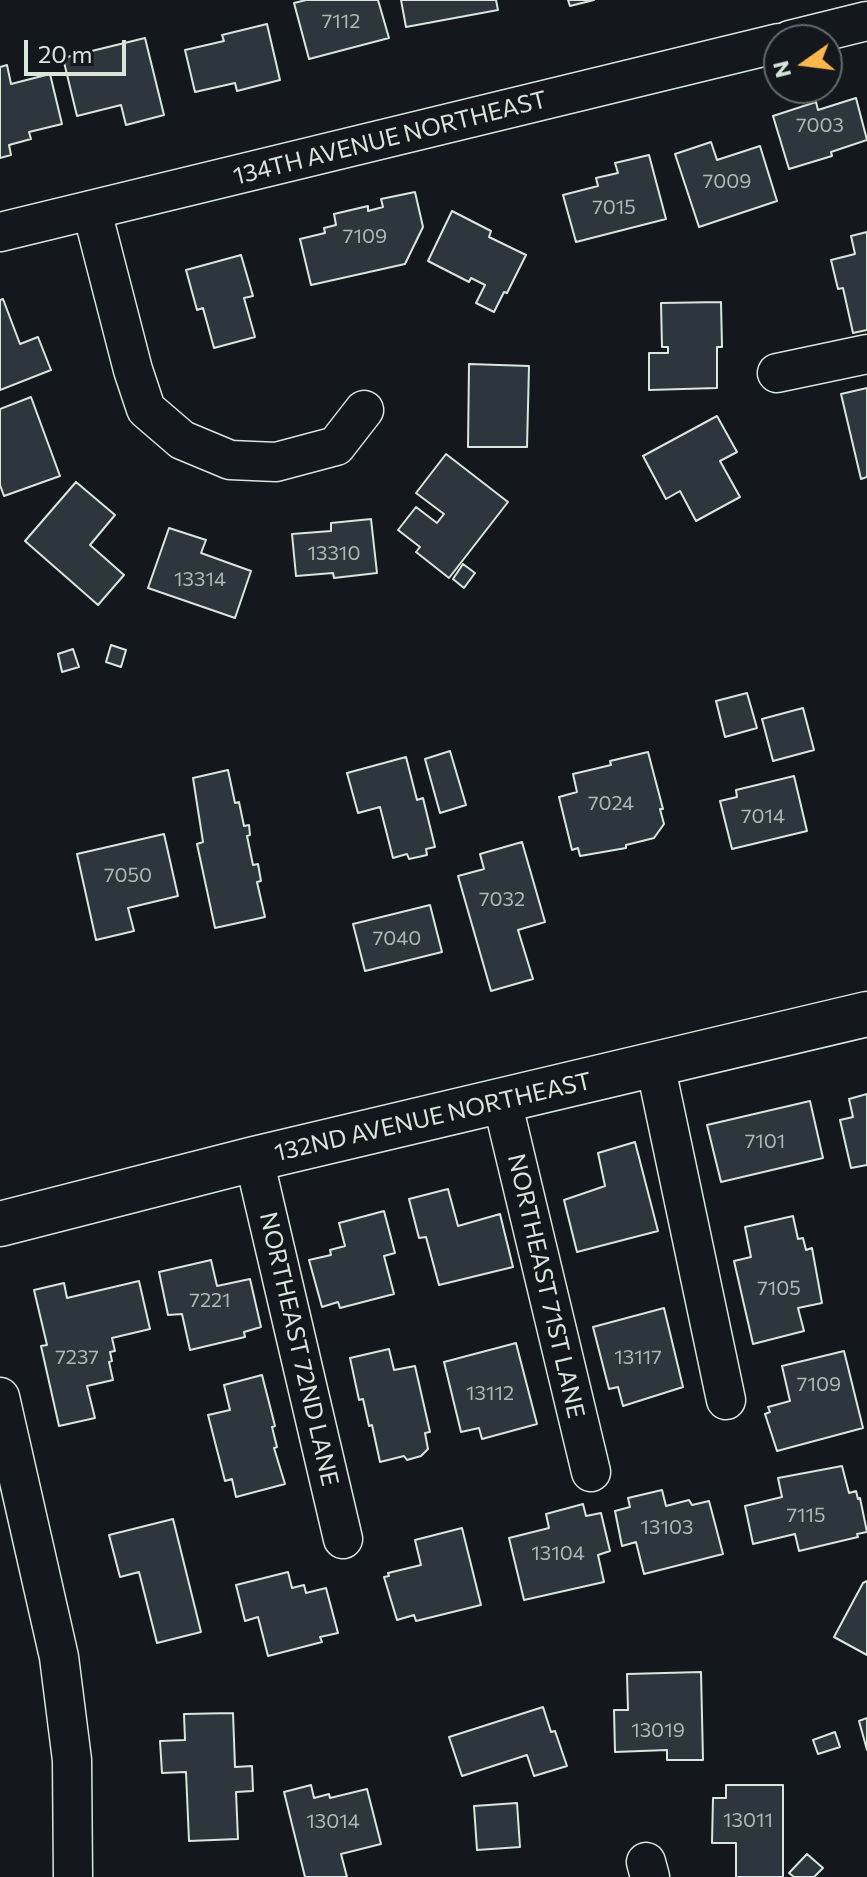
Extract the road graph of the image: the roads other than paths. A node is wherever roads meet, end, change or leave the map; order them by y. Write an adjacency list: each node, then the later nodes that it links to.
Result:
1 (867, 21): 2 (street)
2 (843, 27)
3 (763, 47): 4 (street, 134TH AVENUE NORTHEAST)
4 (92, 211): 5 (street, 134TH AVENUE NORTHEAST); 8 (street)
5 (0, 232)
6 (867, 354): 7 (street)
7 (777, 373)
8 (364, 410)
9 (867, 1014): 10 (main road, 132ND AVENUE NORTHEAST)
10 (655, 1064): 11 (main road, 132ND AVENUE NORTHEAST); 15 (street)
11 (502, 1101): 12 (main road, 132ND AVENUE NORTHEAST); 16 (street, NORTHEAST 71ST LANE)
12 (254, 1159): 13 (main road, 132ND AVENUE NORTHEAST); 17 (street, NORTHEAST 72ND LANE)
13 (0, 1224)
14 (0, 1397): 18 (street)
15 (726, 1400)
16 (591, 1472)
17 (343, 1539)
18 (73, 1877)

